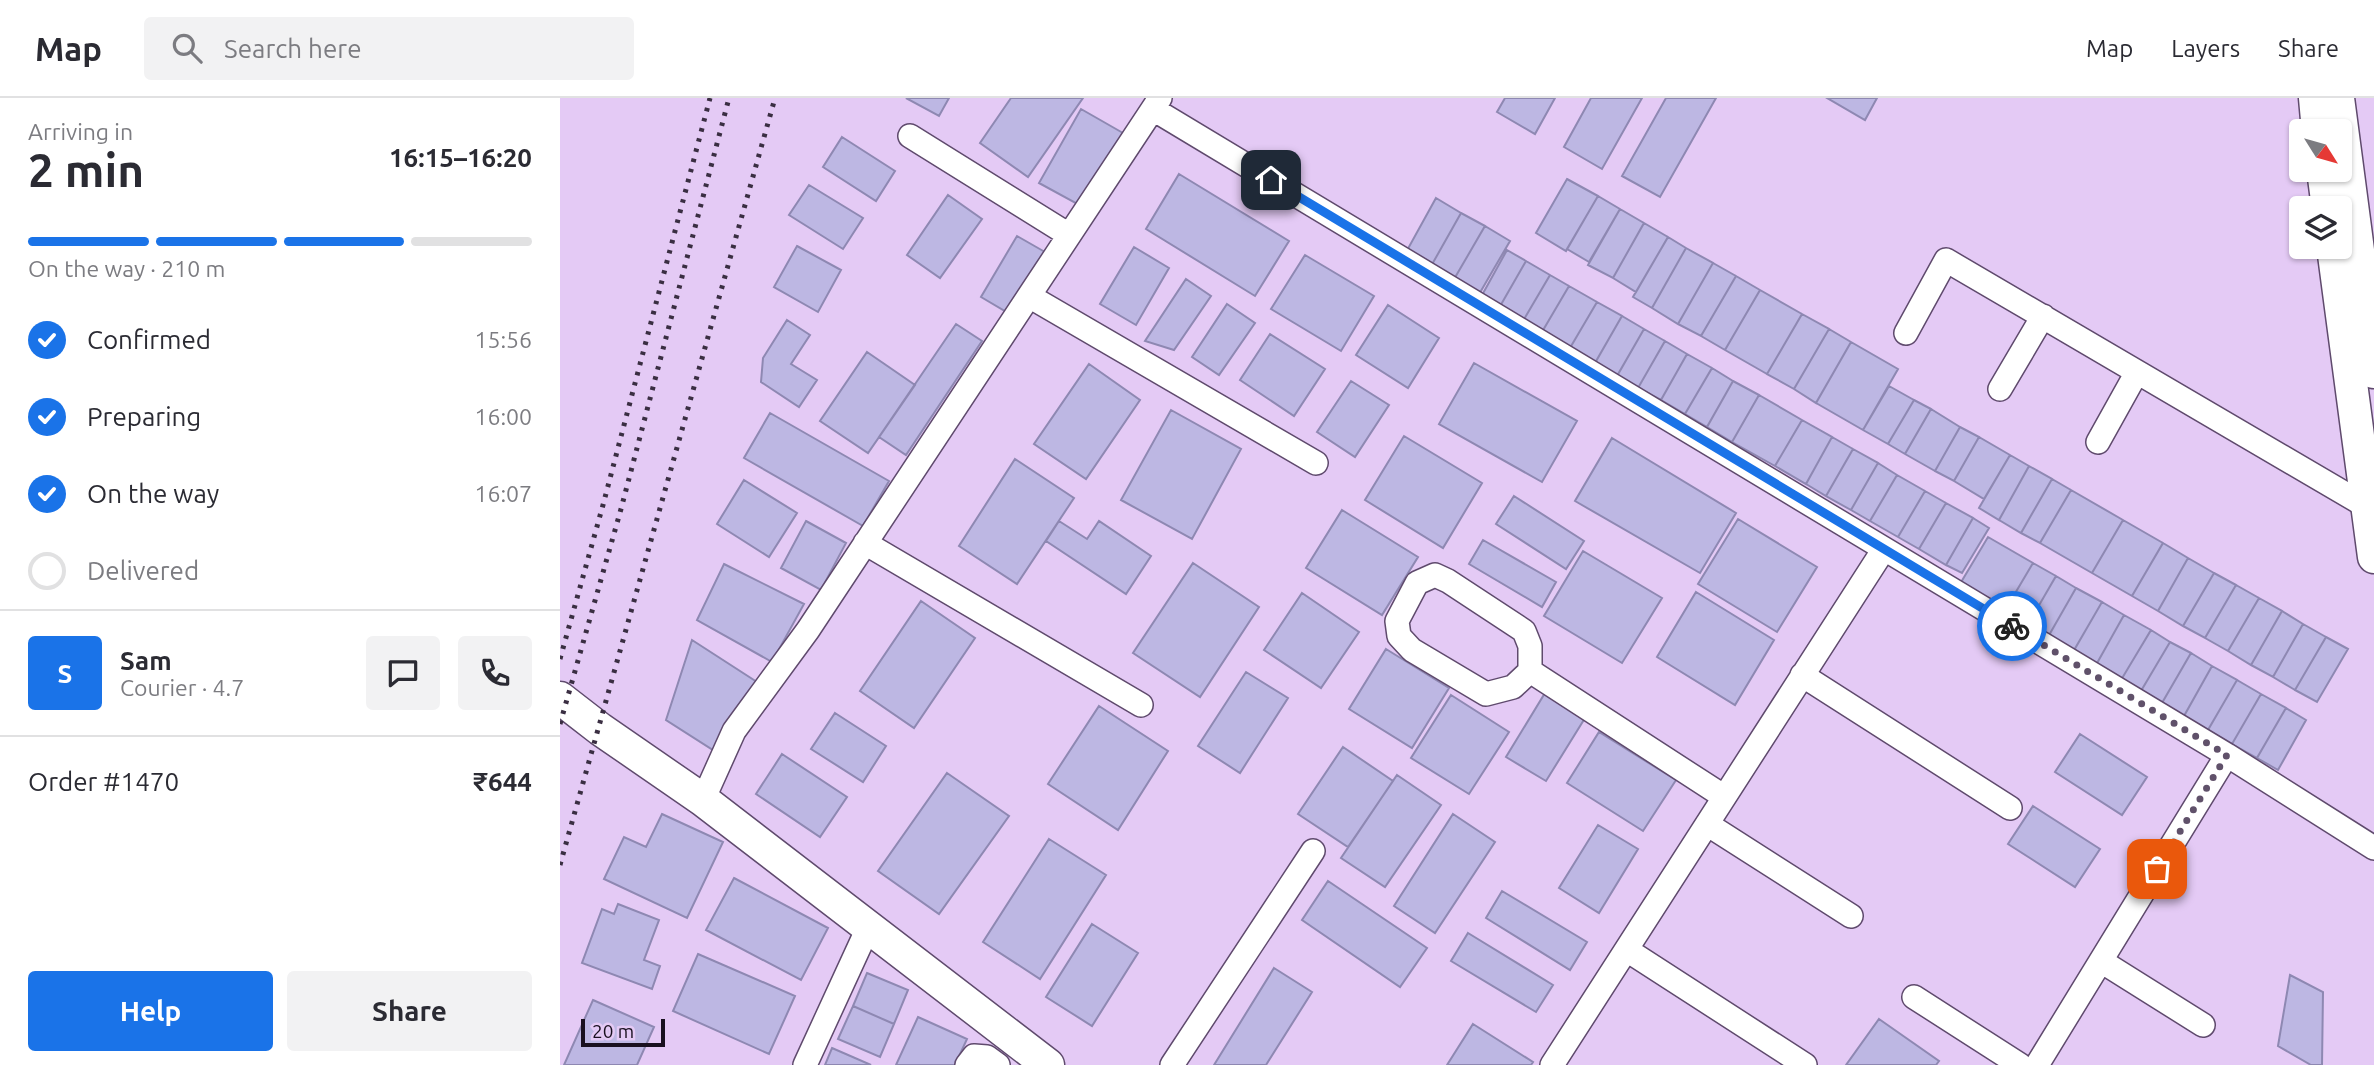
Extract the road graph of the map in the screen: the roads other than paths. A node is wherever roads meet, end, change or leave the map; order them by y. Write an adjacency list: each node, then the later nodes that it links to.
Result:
1 (2315, 98): 4 (street)
2 (2338, 98): 6 (street)
3 (1157, 104): 7 (street); 20 (street)
4 (2317, 119)
5 (910, 136): 7 (street)
6 (2341, 196)
7 (1069, 235): 10 (street)
8 (2345, 259): 18 (street)
9 (2347, 259): 14 (street)
10 (1029, 296): 17 (street); 19 (street)
11 (2043, 317): 12 (street); 13 (street); 15 (street)
12 (1906, 333)
13 (2137, 372): 16 (street); 18 (street)
14 (2374, 372)
15 (2000, 389)
16 (2098, 442)
17 (1316, 463)
18 (2370, 506): 21 (street)
19 (865, 543): 25 (street); 28 (street)
20 (1884, 549): 23 (street); 26 (street)
21 (2374, 557)
22 (1530, 671): 22 (street); 27 (street)
23 (1802, 675): 27 (street); 29 (street)
24 (560, 698): 28 (street)
25 (1141, 705)
26 (2227, 755): 31 (street); 36 (street)
27 (1723, 796): 30 (street)
28 (703, 800): 34 (street)
29 (2010, 808)
30 (1707, 824): 33 (street); 35 (street)
31 (2374, 848)
32 (1313, 851): 43 (street)
33 (1851, 916)
34 (868, 928): 39 (street); 42 (street)
35 (1627, 950): 44 (street); 45 (street)
36 (2101, 961): 38 (street); 47 (street)
37 (1914, 997): 46 (street)
38 (2203, 1025)
39 (805, 1065)
40 (967, 1065): 41 (street)
41 (998, 1065)
42 (1048, 1065)
43 (1171, 1065)
44 (1552, 1065)
45 (1805, 1065)
46 (2020, 1065)
47 (2037, 1065)

